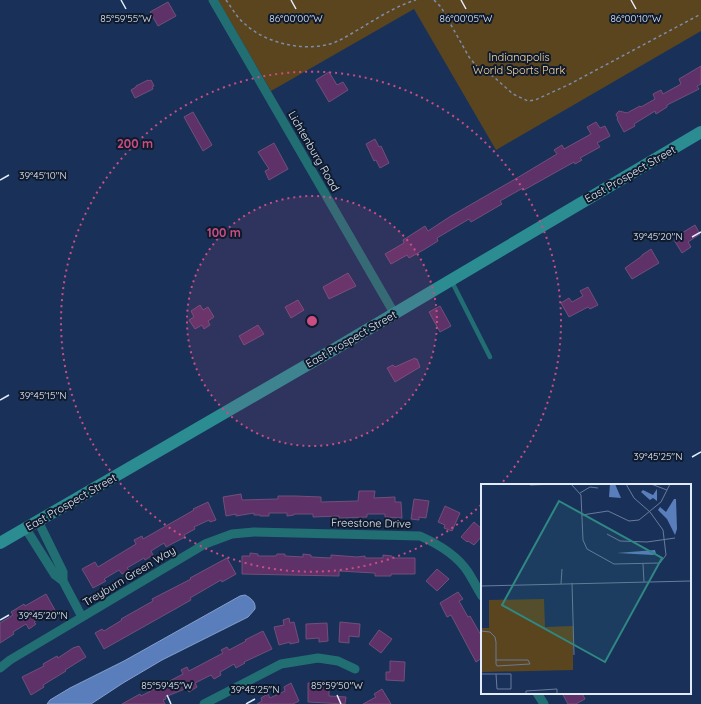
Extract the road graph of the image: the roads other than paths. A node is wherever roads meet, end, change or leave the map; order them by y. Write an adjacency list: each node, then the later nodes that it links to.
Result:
1 (213, 0): 4 (street, Lichtenburg Road)
2 (701, 132): 3 (street, East Prospect Street)
3 (451, 279): 4 (street, East Prospect Street); 5 (lane)
4 (394, 313): 6 (street, East Prospect Street)
5 (490, 357)
6 (38, 521): 7 (street, East Prospect Street); 10 (street)
7 (26, 529): 9 (street, East Prospect Street); 10 (street)
8 (232, 534): 11 (street, Freestone Drive); 12 (street, Treyburn Green Way)
9 (0, 544)
10 (63, 581): 12 (street)
11 (481, 594)
12 (82, 617): 13 (street, Treyburn Green Way)
13 (0, 668)
14 (355, 669): 15 (street)
15 (204, 704)

